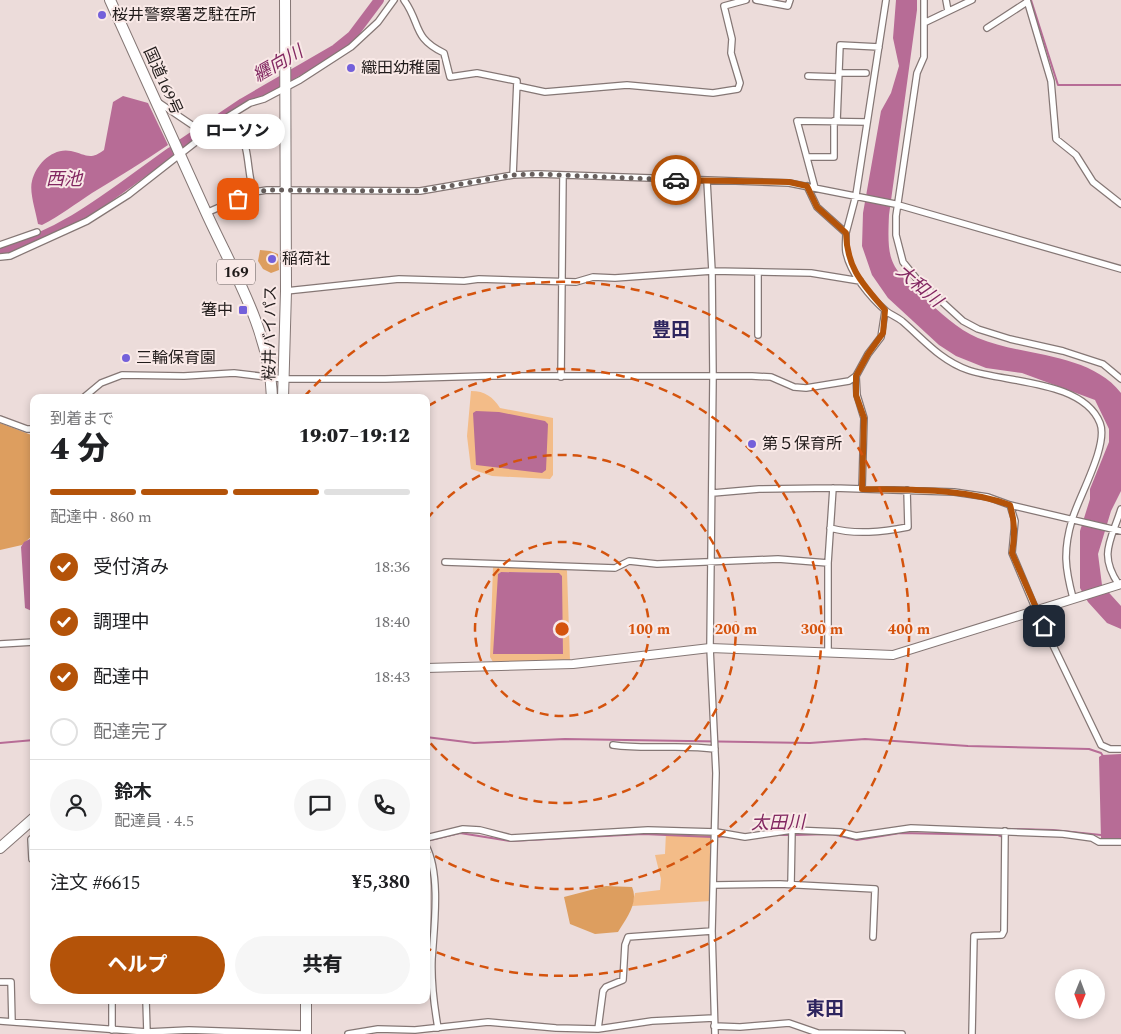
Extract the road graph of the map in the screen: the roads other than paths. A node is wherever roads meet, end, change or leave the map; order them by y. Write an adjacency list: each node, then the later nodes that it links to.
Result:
1 (110, 0): 22 (main road, 国道169号 / 169)
2 (285, 0): 20 (main road, 桜井バイパス)
3 (394, 0): 20 (street)
4 (404, 0): 21 (street)
5 (746, 0): 21 (street)
6 (756, 0): 7 (street)
7 (790, 0)
8 (886, 0): 16 (street)
9 (924, 0): 14 (street)
10 (946, 0): 13 (street)
11 (972, 0): 13 (street)
12 (1027, 1): 15 (street); 37 (street)
13 (948, 11): 14 (street)
14 (926, 22): 36 (street)
15 (987, 28)
16 (880, 47): 18 (street); 24 (street)
17 (866, 73): 18 (street)
18 (838, 75): 19 (street); 23 (street)
19 (808, 76)
20 (286, 86): 25 (street); 33 (main road, 桜井バイパス)
21 (517, 86): 28 (street)
22 (156, 100): 25 (street); 26 (main road, 国道169号 / 169)
23 (835, 121): 24 (street); 27 (street); 27 (street)
24 (867, 122): 35 (street)
25 (208, 132): 26 (street); 34 (street)
26 (180, 155): 38 (main road, 国道169号 / 169); 42 (street)
27 (807, 157): 32 (street)
28 (513, 175): 29 (street); 33 (street)
29 (563, 175): 30 (street); 47 (street)
30 (707, 181): 31 (street); 44 (street)
31 (807, 186): 32 (street); 40 (street)
32 (815, 188): 35 (street)
33 (286, 189): 34 (street); 48 (main road, 桜井バイパス)
34 (254, 192): 38 (street)
35 (858, 195): 36 (street); 40 (street)
36 (897, 204): 43 (street); 56 (street)
37 (1121, 204)
38 (206, 213): 52 (main road, 国道169号 / 169)
39 (37, 232): 41 (street)
40 (846, 233): 46 (street)
41 (0, 246)
42 (0, 257)
43 (1121, 269)
44 (712, 271): 45 (street); 47 (street); 54 (street)
45 (758, 272): 46 (street); 50 (street)
46 (860, 281): 49 (street)
47 (562, 282): 48 (street); 53 (street)
48 (286, 291): 55 (main road, 桜井バイパス)
49 (885, 310): 51 (street); 68 (street)
50 (758, 335)
51 (856, 376): 54 (street); 63 (street)
52 (271, 377): 55 (street); 57 (street); 58 (main road, 国道169号 / 169)
53 (561, 377): 54 (street); 55 (street)
54 (713, 377): 65 (street)
55 (284, 379): 59 (main road, 桜井バイパス)
56 (1121, 379)
57 (88, 394)
58 (272, 394)
59 (283, 394)
60 (0, 419): 61 (street)
61 (30, 429)
62 (833, 488): 63 (street); 65 (street); 69 (street)
63 (862, 489): 64 (street)
64 (907, 490): 66 (street); 69 (street)
65 (713, 493): 72 (street)
66 (1010, 505): 68 (street); 76 (street)
67 (1121, 509): 70 (street)
68 (1073, 519): 70 (street); 75 (street)
69 (830, 528): 73 (street)
70 (1116, 530): 74 (street)
71 (445, 562): 72 (street)
72 (712, 562): 73 (street); 79 (street)
73 (828, 563): 80 (street)
74 (1118, 585): 75 (street)
75 (1075, 598): 76 (street)
76 (1036, 610): 80 (street); 84 (street)
77 (30, 642): 78 (street)
78 (0, 644)
79 (710, 648): 80 (street); 81 (street); 83 (street)
80 (828, 653)
81 (430, 668)
82 (613, 744): 83 (street)
83 (715, 749): 88 (street)
84 (1121, 749)
85 (30, 822): 91 (main road)
86 (792, 830): 87 (street); 88 (street); 93 (street)
87 (1005, 830): 90 (street); 116 (street)
88 (716, 832): 89 (street); 94 (street)
89 (430, 837)
90 (1121, 842)
91 (2, 846)
92 (430, 854): 105 (street)
93 (791, 884): 94 (street); 96 (street)
94 (714, 885): 95 (street)
95 (712, 931): 101 (street); 106 (street)
96 (873, 937)
97 (0, 982): 103 (street)
98 (112, 1004): 107 (street)
99 (146, 1004): 110 (street)
100 (306, 1004): 112 (main road)
101 (714, 1018): 104 (street); 106 (street)
102 (0, 1021): 103 (street)
103 (12, 1022): 107 (street)
104 (714, 1026): 114 (street); 115 (street)
105 (438, 1028): 106 (street); 109 (street)
106 (598, 1029)
107 (112, 1030): 110 (street)
108 (189, 1032): 110 (street); 111 (street)
109 (415, 1032): 113 (street)
110 (143, 1033)
111 (302, 1034)
112 (306, 1034)
113 (348, 1034)
114 (715, 1034)
115 (902, 1034)
116 (972, 1034)

